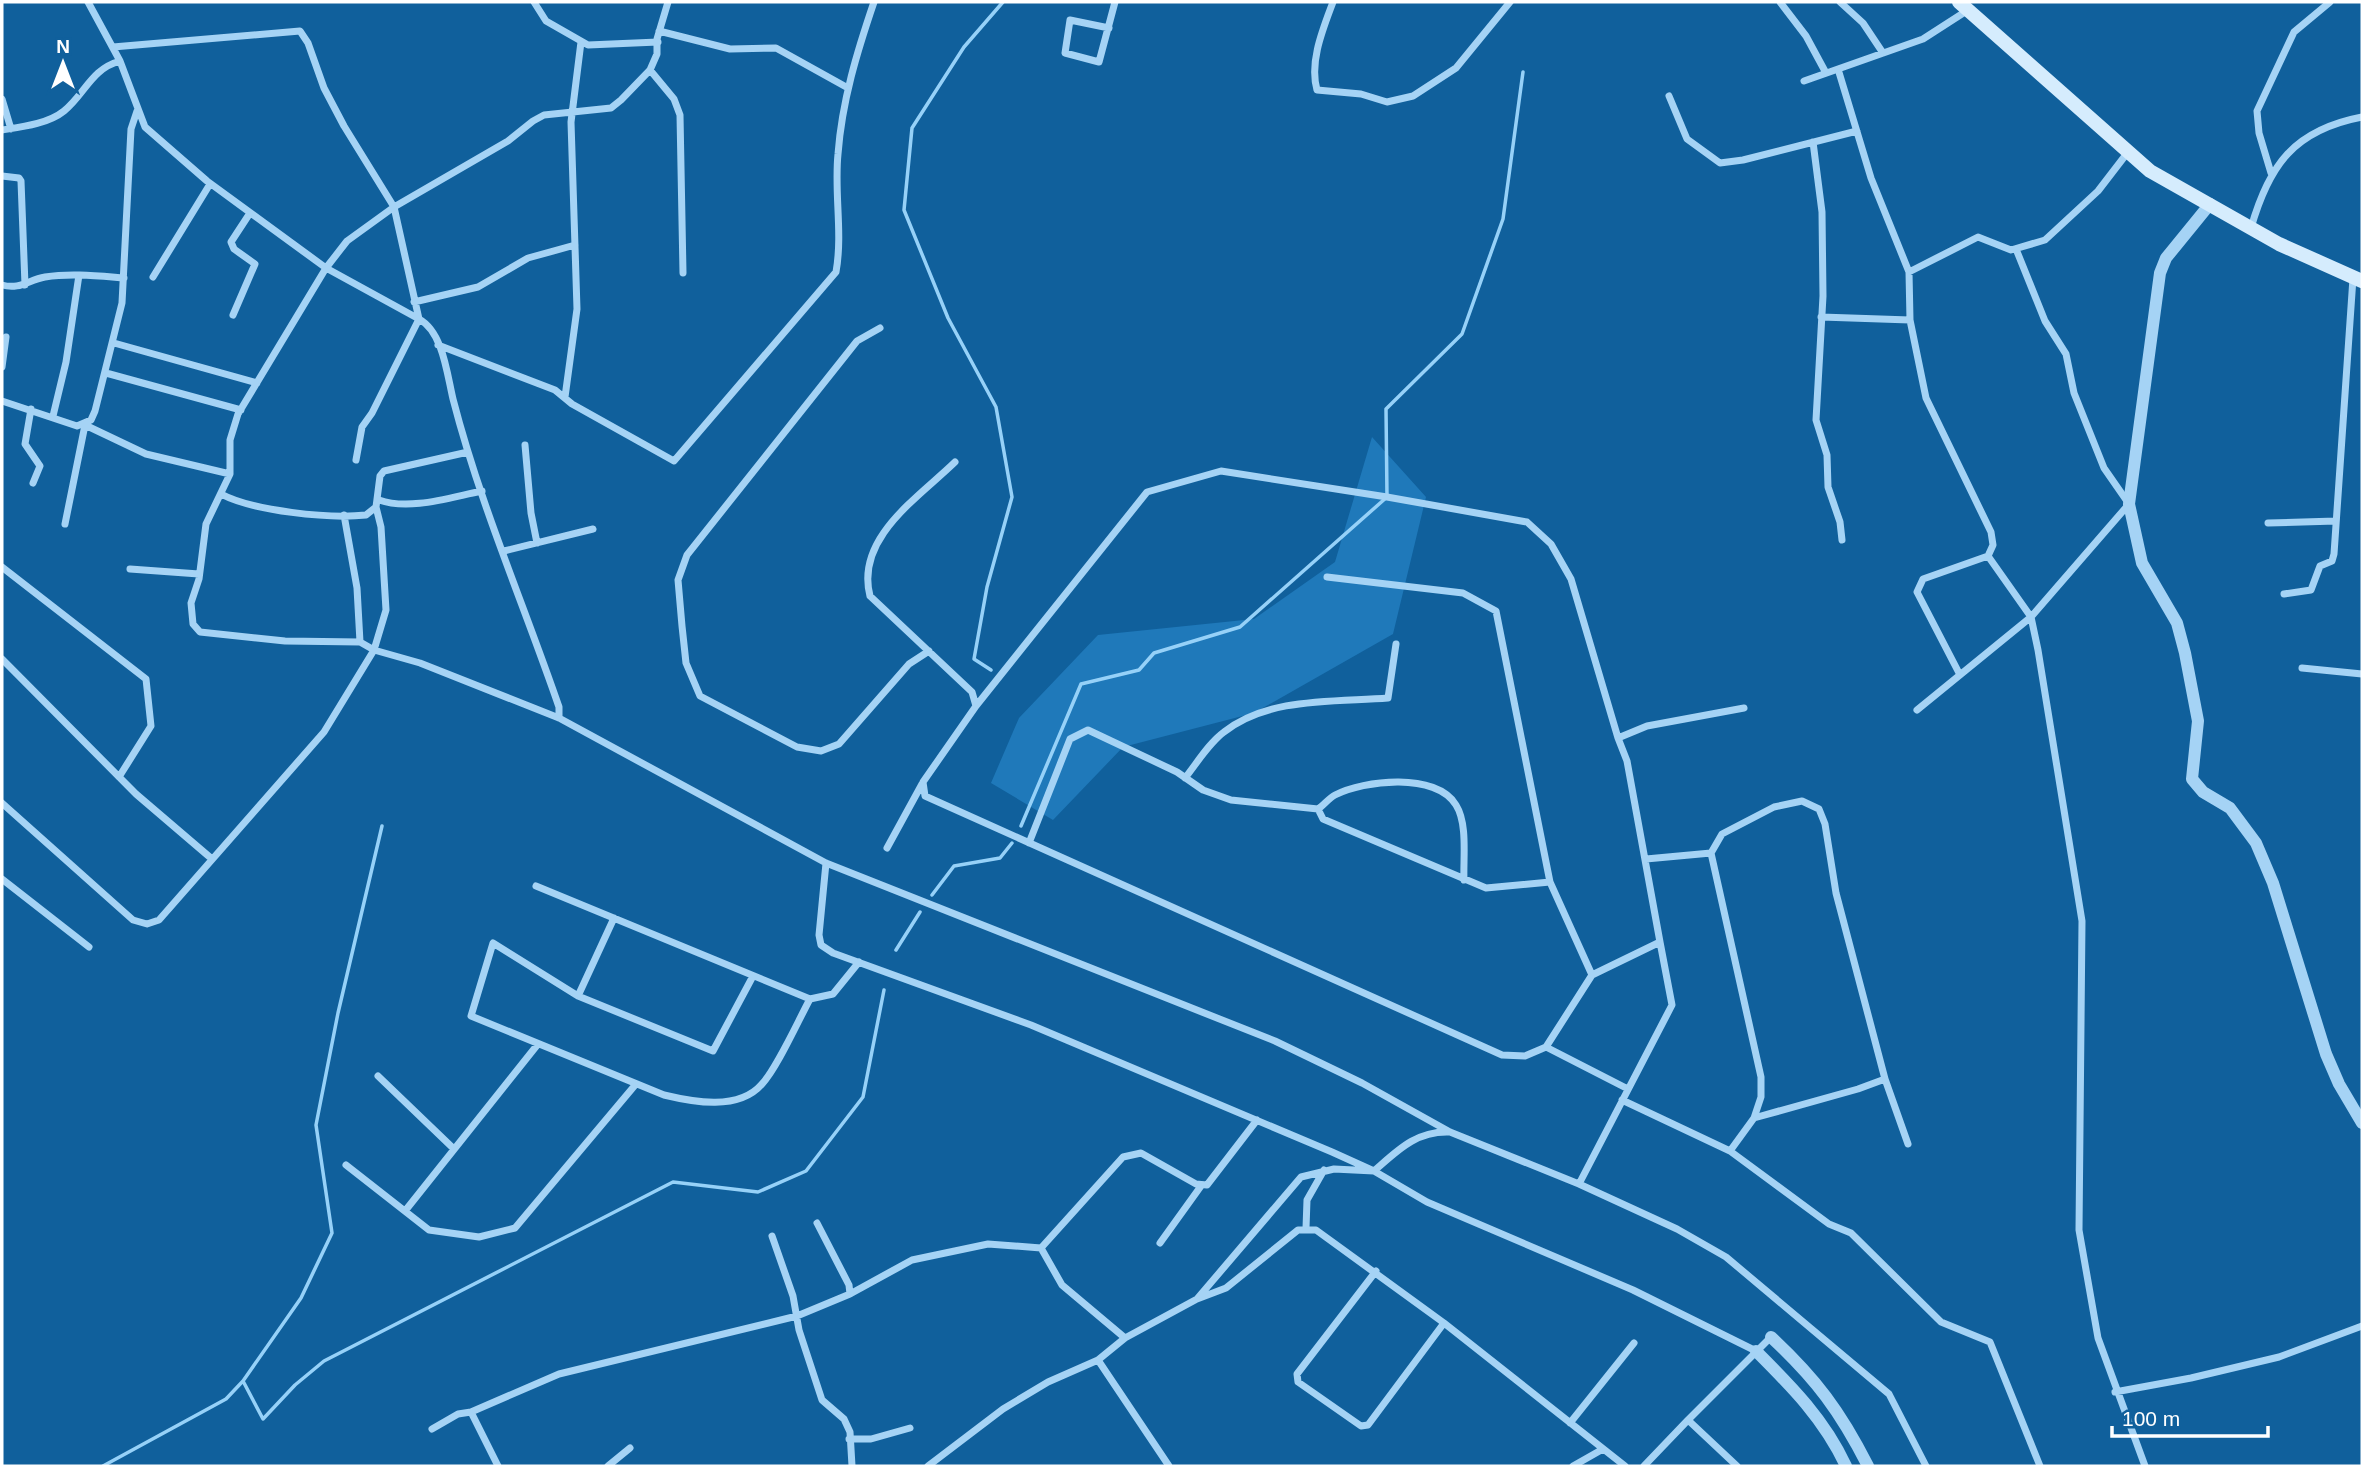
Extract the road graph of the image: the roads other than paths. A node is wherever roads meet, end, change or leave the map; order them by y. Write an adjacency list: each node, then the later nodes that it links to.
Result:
1 (88, 2): 16 (street)
2 (534, 2): 14 (street)
3 (668, 2): 13 (street)
4 (874, 2): 23 (street)
5 (1115, 2): 12 (street)
6 (1333, 2): 7 (street)
7 (1510, 2)
8 (1780, 2): 21 (street)
9 (1840, 2): 17 (street)
10 (2330, 2): 34 (street)
11 (1964, 6): 17 (street); 33 (main road)
12 (1109, 28): 12 (street)
13 (659, 31): 15 (street); 23 (street)
14 (581, 42): 15 (street); 27 (street)
15 (658, 42): 20 (street)
16 (113, 47): 18 (street); 38 (street)
17 (1883, 52): 19 (street)
18 (120, 61): 26 (street); 29 (street)
19 (1838, 69): 21 (street); 31 (street)
20 (650, 70): 27 (street); 45 (street)
21 (1826, 73): 22 (street)
22 (1804, 81)
23 (848, 88): 64 (street)
24 (1669, 96): 32 (street)
25 (2, 99): 29 (street)
26 (137, 111): 36 (street); 48 (street)
27 (571, 113): 38 (street); 41 (street)
28 (2362, 117): 34 (street)
29 (11, 128): 30 (street)
30 (2, 130)
31 (1857, 131): 32 (street); 44 (street)
32 (1813, 142): 54 (street)
33 (2127, 152): 37 (main road); 42 (street)
34 (2271, 173): 40 (street)
35 (2, 176): 51 (street)
36 (210, 184): 39 (street); 47 (street)
37 (2210, 204): 40 (main road); 79 (street)
38 (394, 207): 43 (street); 52 (street)
39 (250, 213): 43 (street); 53 (street)
40 (2251, 228): 49 (main road)
41 (575, 245): 52 (street); 64 (street)
42 (2016, 249): 44 (street); 79 (street)
43 (326, 268): 55 (street); 63 (street)
44 (1909, 272): 56 (street)
45 (683, 273)
46 (79, 275): 48 (street); 51 (street); 68 (street)
47 (153, 276)
48 (124, 278): 59 (street)
49 (2358, 279): 81 (street)
50 (2, 285): 51 (street)
51 (25, 285)
52 (414, 302): 55 (street)
53 (233, 315)
54 (1821, 317): 56 (street); 85 (street)
55 (419, 319): 60 (street); 72 (street)
56 (1910, 320): 88 (street)
57 (880, 328): 100 (street)
58 (6, 337): 61 (street)
59 (114, 343): 62 (street); 63 (street)
60 (438, 345): 64 (street); 71 (street)
61 (2, 367)
62 (106, 373): 67 (street); 69 (street)
63 (257, 383): 67 (street)
64 (565, 397)
65 (2, 401): 66 (street)
66 (31, 410): 68 (street); 75 (street)
67 (241, 410): 74 (street)
68 (53, 416): 69 (street)
69 (85, 425): 74 (street); 83 (street)
70 (525, 445): 86 (street)
71 (468, 452): 76 (street); 78 (street)
72 (356, 460)
73 (955, 462): 100 (street)
74 (230, 474): 77 (street)
75 (33, 483)
76 (482, 491): 78 (street); 87 (street)
77 (221, 494): 80 (street); 92 (street)
78 (377, 504): 80 (street); 99 (street)
79 (2129, 504): 96 (street); 142 (street)
80 (344, 515): 97 (street)
81 (2336, 520): 82 (street); 95 (street)
82 (2269, 523)
83 (65, 524)
84 (593, 529): 86 (street)
85 (1842, 540)
86 (537, 543): 87 (street)
87 (505, 551): 108 (street)
88 (1988, 556): 96 (street); 103 (street)
89 (2, 567): 110 (street)
90 (130, 569): 91 (street)
91 (188, 573): 92 (street); 94 (street)
92 (200, 574): 94 (street)
93 (1326, 577): 123 (street)
94 (196, 587): 97 (street)
95 (2284, 594)
96 (2031, 617): 103 (street); 169 (street)
97 (360, 642): 99 (street)
98 (1396, 645): 111 (street)
99 (374, 650): 108 (street); 118 (street)
100 (929, 651): 105 (street)
101 (2, 659): 110 (street)
102 (2302, 668): 104 (street)
103 (1959, 673): 107 (street)
104 (2362, 674)
105 (976, 706): 109 (street); 112 (street)
106 (1744, 708): 109 (street)
107 (1917, 710)
108 (559, 718): 120 (street)
109 (1618, 738): 119 (street)
110 (119, 777): 118 (street)
111 (1185, 778): 114 (street); 115 (street)
112 (923, 782): 115 (street); 116 (street)
113 (2, 803): 118 (street)
114 (1318, 809): 122 (street); 122 (street)
115 (1029, 843): 134 (street)
116 (887, 848)
117 (1711, 853): 119 (street); 136 (street); 140 (street)
118 (212, 859)
119 (1646, 859): 126 (street)
120 (826, 863): 128 (street); 143 (street)
121 (2, 879): 127 (street)
122 (1464, 880): 123 (street)
123 (1550, 882): 129 (street)
124 (536, 886): 125 (street)
125 (614, 918): 130 (street); 131 (street)
126 (1660, 942): 129 (street); 138 (street)
127 (89, 947)
128 (859, 962): 132 (street); 141 (street)
129 (1592, 975): 134 (street)
130 (754, 976): 131 (street); 132 (street)
131 (579, 996): 133 (street)
132 (810, 999): 137 (street)
133 (538, 1044): 137 (street); 145 (street)
134 (1546, 1048): 138 (street)
135 (378, 1076): 145 (street)
136 (1885, 1079): 140 (street); 144 (street)
137 (636, 1084): 152 (street)
138 (1628, 1089): 139 (street)
139 (1622, 1100): 146 (street); 150 (street)
140 (1754, 1118): 146 (street)
141 (1257, 1120): 149 (street); 151 (street)
142 (2362, 1123)
143 (1450, 1132): 149 (street); 150 (street)
144 (1908, 1144)
145 (454, 1149): 152 (street)
146 (1730, 1151): 192 (street)
147 (346, 1165): 152 (street)
148 (1324, 1170): 149 (street); 154 (street); 160 (street)
149 (1374, 1171): 167 (street)
150 (1579, 1184): 191 (street)
151 (1201, 1186): 156 (street); 157 (street)
152 (405, 1211)
153 (817, 1223): 159 (street)
154 (1306, 1228): 158 (street); 160 (street)
155 (772, 1236): 161 (street)
156 (1160, 1243)
157 (1041, 1248): 159 (street); 165 (street)
158 (1376, 1272): 162 (street); 162 (street)
159 (850, 1293): 161 (street)
160 (1197, 1299): 165 (street)
161 (797, 1315): 170 (street); 175 (street)
162 (1444, 1323): 172 (street)
163 (2362, 1326): 169 (street)
164 (1771, 1337): 167 (street); 190 (street)
165 (1125, 1338): 168 (street)
166 (1634, 1343): 172 (street)
167 (1756, 1351): 171 (street); 189 (street)
168 (1098, 1360): 178 (street); 184 (street)
169 (2115, 1392): 193 (street)
170 (471, 1412): 174 (street); 179 (street)
171 (1688, 1420): 187 (street); 188 (street)
172 (1570, 1423): 177 (street)
173 (910, 1428): 175 (street)
174 (432, 1430)
175 (849, 1439): 181 (street)
176 (631, 1448): 180 (street)
177 (1603, 1449): 185 (street); 186 (street)
178 (942, 1457): 182 (street); 183 (street)
179 (498, 1466)
180 (608, 1466)
181 (852, 1466)
182 (928, 1466)
183 (945, 1466)
184 (1169, 1466)
185 (1573, 1466)
186 (1625, 1466)
187 (1644, 1466)
188 (1737, 1466)
189 (1846, 1466)
190 (1868, 1466)
191 (1926, 1466)
192 (2040, 1466)
193 (2145, 1466)

